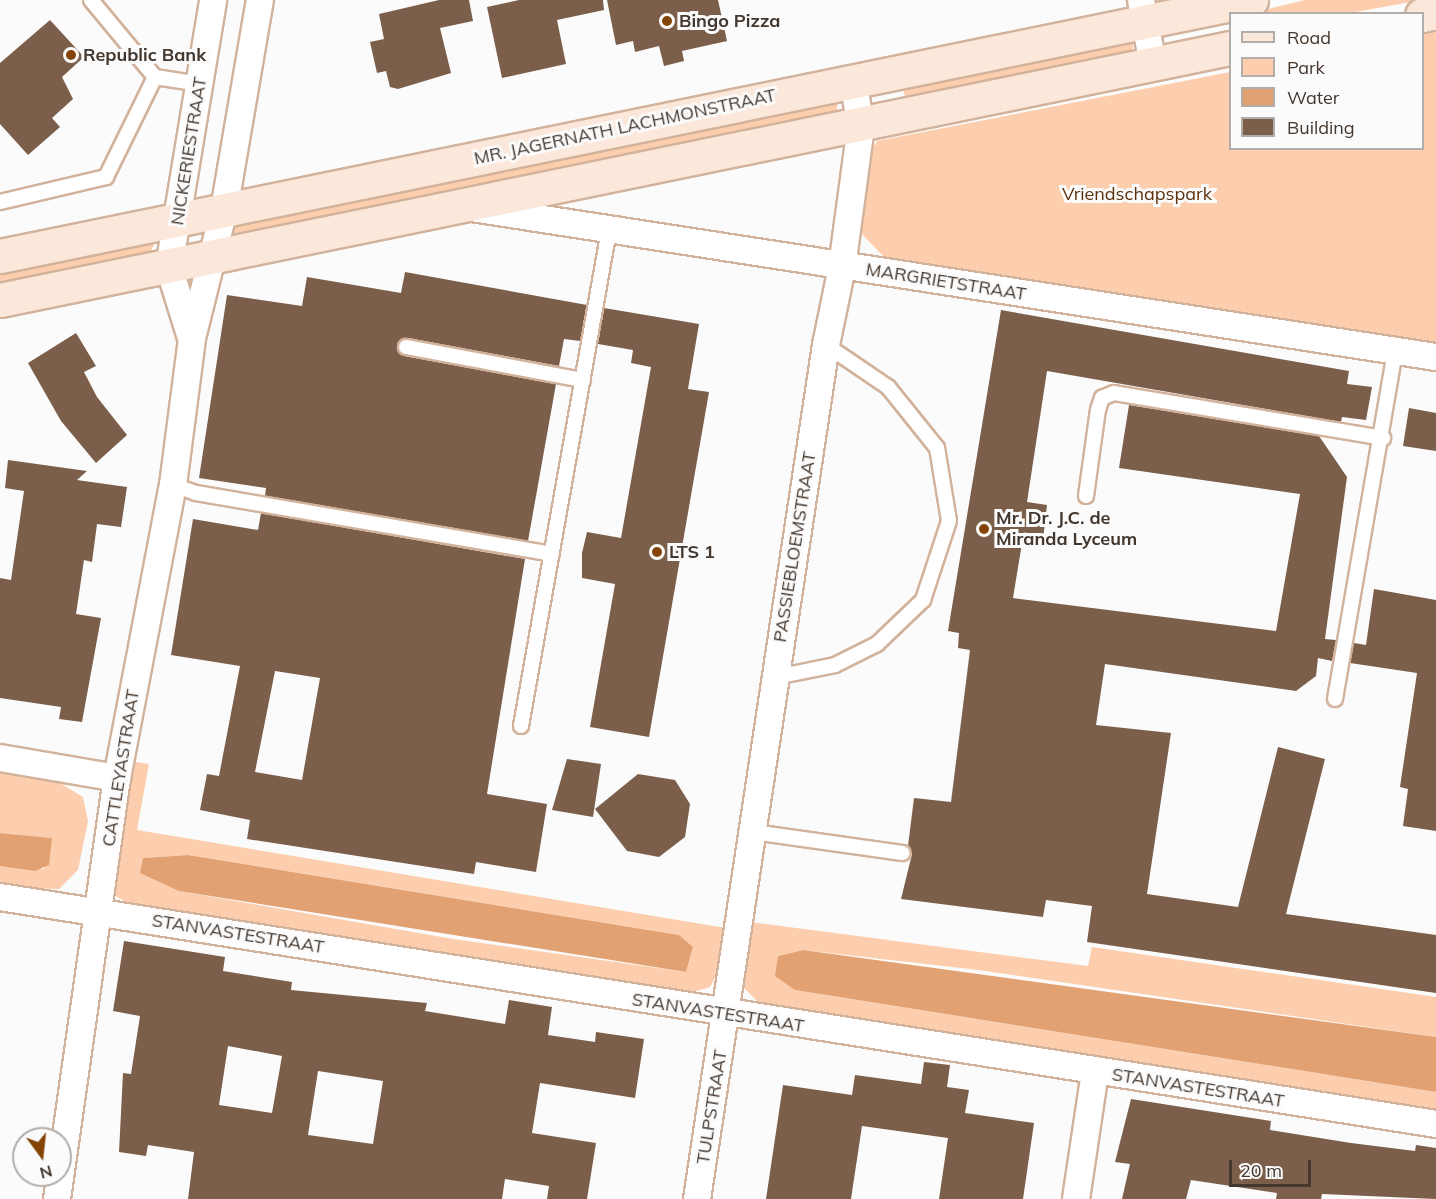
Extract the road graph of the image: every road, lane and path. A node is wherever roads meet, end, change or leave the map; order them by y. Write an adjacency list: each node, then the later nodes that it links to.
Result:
1 (91, 0): 8 (lane)
2 (213, 0): 10 (street, NICKERIESTRAAT)
3 (260, 0): 14 (street)
4 (1234, 5): 5 (main road, MR. JAGERNATH LACHMONSTRAAT)
5 (1143, 10): 7 (street); 9 (main road, MR. JAGERNATH LACHMONSTRAAT)
6 (1229, 48): 7 (main road)
7 (1153, 65): 11 (main road)
8 (155, 77): 10 (lane); 12 (lane)
9 (853, 80): 11 (street, PASSIEBLOEMSTRAAT); 14 (main road, MR. JAGERNATH LACHMONSTRAAT)
10 (200, 84): 15 (street, NICKERIESTRAAT)
11 (861, 127): 13 (main road); 20 (street, PASSIEBLOEMSTRAAT)
12 (0, 202)
13 (457, 206): 16 (street, MARGRIETSTRAAT); 18 (main road)
14 (224, 210): 15 (main road, MR. JAGERNATH LACHMONSTRAAT); 18 (street, CATTLEYASTRAAT)
15 (178, 219): 17 (main road, MR. JAGERNATH LACHMONSTRAAT); 19 (street, NICKERIESTRAAT)
16 (609, 230): 20 (street, MARGRIETSTRAAT); 27 (lane)
17 (0, 256)
18 (212, 259): 19 (main road); 22 (street, CATTLEYASTRAAT)
19 (169, 267): 21 (main road); 22 (street, CATTLEYASTRAAT)
20 (842, 267): 23 (street, PASSIEBLOEMSTRAAT); 25 (street, MARGRIETSTRAAT)
21 (0, 300)
22 (192, 338): 29 (street, CATTLEYASTRAAT)
23 (826, 345): 32 (street, PASSIEBLOEMSTRAAT); 32 (lane)
24 (406, 347): 27 (lane)
25 (1395, 351): 26 (street, MARGRIETSTRAAT); 28 (lane)
26 (1436, 357)
27 (583, 380): 31 (lane)
28 (1383, 438): 30 (lane); 33 (lane)
29 (173, 485): 31 (lane); 36 (street, CATTLEYASTRAAT)
30 (1086, 496)
31 (552, 554): 34 (lane)
32 (776, 676): 37 (street, PASSIEBLOEMSTRAAT)
33 (1335, 699)
34 (521, 726)
35 (0, 758): 36 (street)
36 (117, 778): 40 (street, CATTLEYASTRAAT)
37 (753, 832): 38 (lane); 41 (street, PASSIEBLOEMSTRAAT)
38 (903, 853)
39 (0, 897): 40 (street, STANVASTESTRAAT)
40 (100, 911): 41 (street, STANVASTESTRAAT); 44 (street, CATTLEYASTRAAT)
41 (727, 1015): 42 (street, STANVASTESTRAAT); 45 (street, TULPSTRAAT)
42 (1095, 1072): 43 (street, STANVASTESTRAAT); 46 (street)
43 (1436, 1124)
44 (57, 1199)
45 (697, 1199)
46 (1077, 1199)

